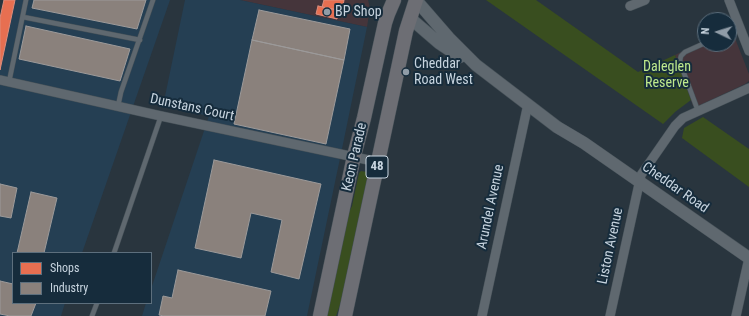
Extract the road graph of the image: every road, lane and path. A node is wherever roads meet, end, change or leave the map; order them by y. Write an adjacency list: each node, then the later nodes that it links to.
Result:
1 (26, 0): 8 (lane)
2 (153, 0): 12 (lane)
3 (395, 0): 9 (main road); 22 (main road, Keon Parade / 48)
4 (416, 0): 9 (main road, Keon Parade / 48); 15 (main road, Cheddar Road)
5 (645, 0): 7 (street)
6 (728, 0): 10 (street)
7 (630, 6)
8 (23, 17): 12 (lane); 16 (lane)
9 (410, 18): 15 (main road, Cheddar Road); 23 (main road, Keon Parade / 48)
10 (740, 27): 11 (lane); 14 (street)
11 (737, 28)
12 (140, 40): 19 (lane)
13 (697, 47): 20 (lane)
14 (749, 51)
15 (476, 65): 18 (main road, Cheddar Road)
16 (4, 81): 19 (street, Dunstans Court)
17 (749, 88): 20 (street, Liston Avenue)
18 (528, 104): 24 (main road, Cheddar Road); 31 (street, Arundel Avenue)
19 (118, 106): 21 (street, Dunstans Court)
20 (698, 111): 24 (street, Liston Avenue)
21 (161, 116): 22 (street, Dunstans Court); 25 (lane)
22 (354, 156): 23 (street, Dunstans Court); 29 (main road, Keon Parade / 48)
23 (378, 162): 30 (main road, Keon Parade / 48)
24 (640, 182): 26 (main road, Cheddar Road); 32 (street, Liston Avenue)
25 (114, 252)
26 (749, 258): 33 (street)
27 (97, 304): 28 (lane)
28 (92, 316)
29 (320, 316)
30 (345, 316)
31 (482, 316)
32 (610, 316)
33 (736, 316)

